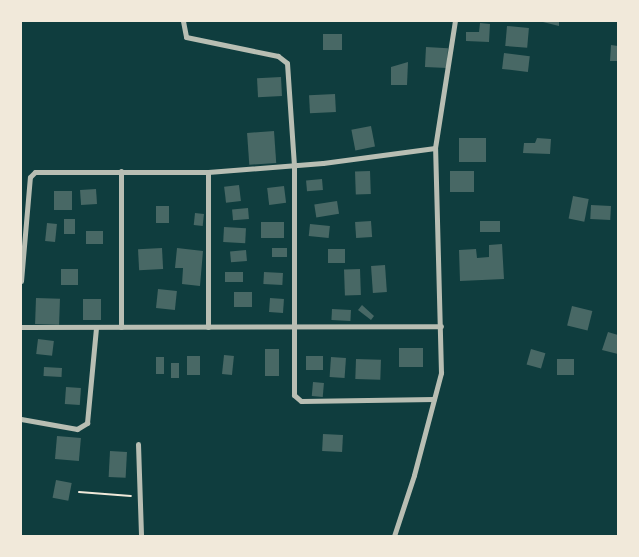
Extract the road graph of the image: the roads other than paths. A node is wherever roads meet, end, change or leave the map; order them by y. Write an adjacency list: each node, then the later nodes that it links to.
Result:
1 (183, 21): 4 (street)
2 (455, 21): 3 (street)
3 (435, 148): 4 (street); 8 (street)
4 (294, 165): 6 (street); 13 (street)
5 (121, 171): 6 (street); 7 (street); 11 (street)
6 (208, 172): 12 (street)
7 (21, 281)
8 (441, 326): 13 (street); 14 (street)
9 (21, 327): 10 (street)
10 (96, 327): 11 (street); 15 (street)
11 (121, 327): 12 (street)
12 (208, 327): 13 (street)
13 (295, 327): 14 (street)
14 (434, 399): 18 (street)
15 (21, 419)
16 (138, 444): 17 (street)
17 (142, 536)
18 (394, 536)

